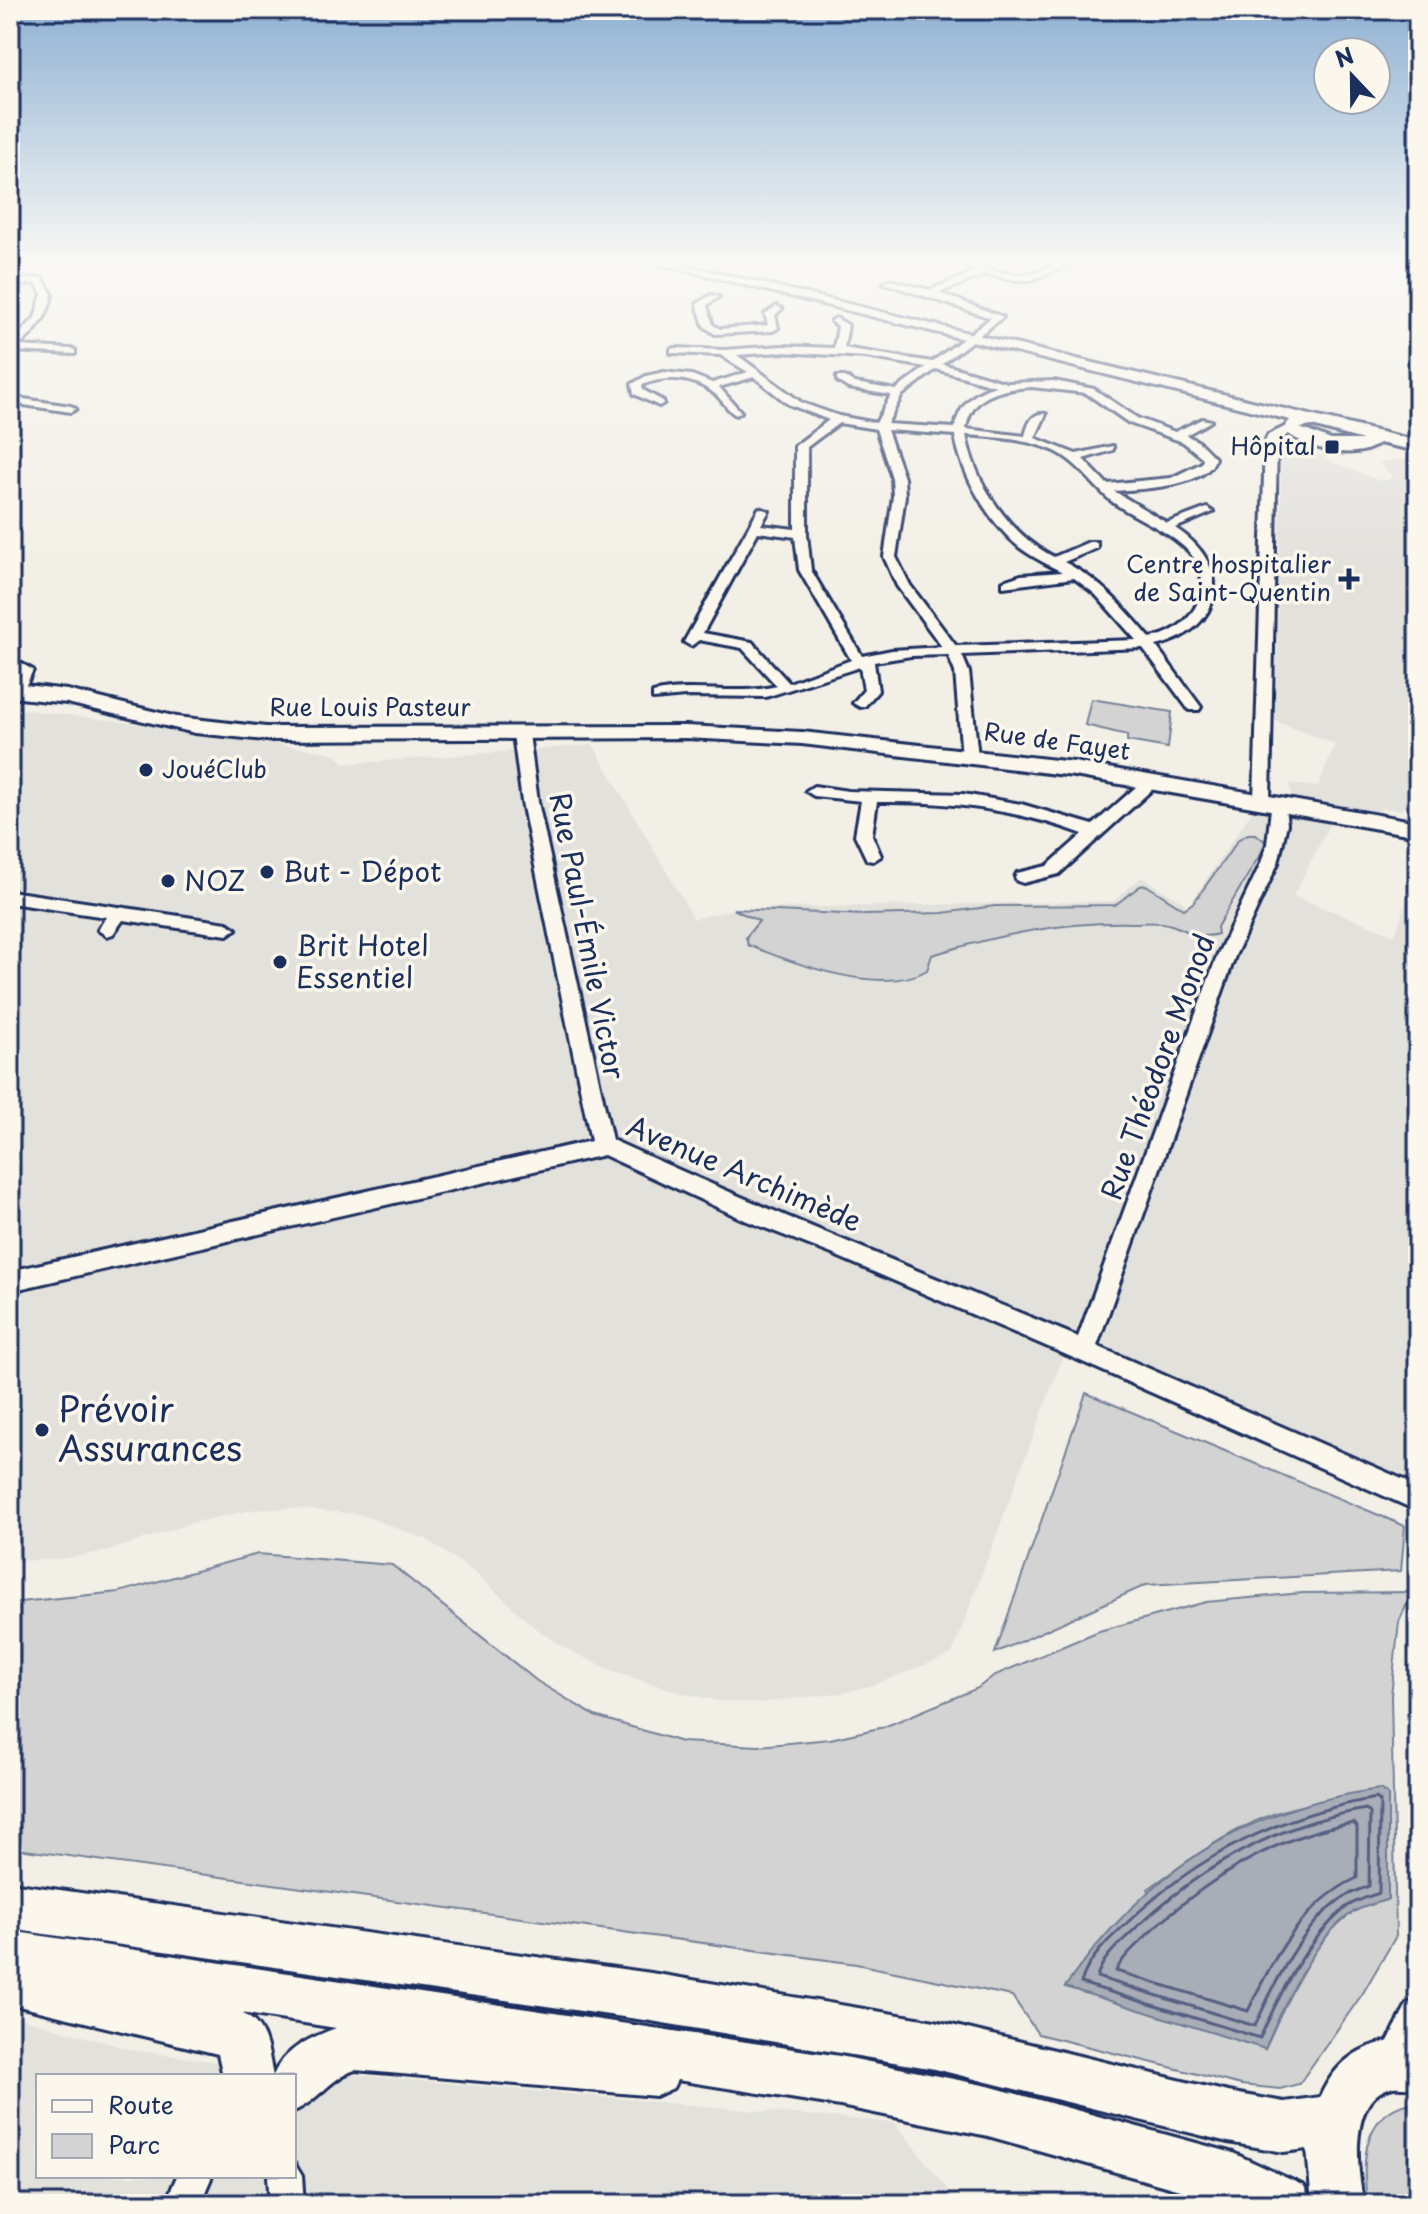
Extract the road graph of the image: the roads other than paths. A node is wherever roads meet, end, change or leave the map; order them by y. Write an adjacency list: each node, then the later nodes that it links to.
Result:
1 (740, 362): 6 (street)
2 (917, 362): 5 (street)
3 (940, 362): 5 (street)
4 (1072, 362): 19 (main road)
5 (935, 366): 8 (street); 10 (street)
6 (755, 373): 9 (street); 16 (street)
7 (841, 379): 10 (street)
8 (1003, 385): 20 (street); 21 (street)
9 (712, 386): 12 (street); 14 (street)
10 (898, 393): 18 (street)
11 (10, 400): 13 (street)
12 (659, 403)
13 (71, 409)
14 (736, 412)
15 (1042, 416): 22 (street)
16 (837, 419): 18 (street); 31 (street)
17 (1206, 421): 21 (street)
18 (880, 426): 20 (street); 37 (street)
19 (1298, 428): 24 (main road); 50 (street, Rue Théodore Monod)
20 (960, 433): 22 (street); 33 (street)
21 (1176, 436): 26 (street)
22 (1029, 440): 25 (street)
23 (1109, 448): 25 (street)
24 (1418, 448)
25 (1077, 457): 26 (street)
26 (1103, 488): 29 (street)
27 (763, 511): 30 (street)
28 (1207, 512): 29 (street)
29 (1167, 527): 36 (street)
30 (753, 528): 31 (street); 40 (street)
31 (801, 534): 38 (street)
32 (1093, 545): 33 (street)
33 (1056, 561): 34 (street)
34 (1079, 574): 35 (street); 36 (street)
35 (1008, 584)
36 (1144, 643): 37 (street); 43 (street)
37 (954, 653): 38 (street); 46 (street)
38 (862, 660): 40 (street); 42 (street)
39 (13, 679): 45 (main road, Rue Louis Pasteur)
40 (786, 688): 41 (street)
41 (658, 696)
42 (860, 703)
43 (1194, 707)
44 (686, 732): 45 (main road, Rue Louis Pasteur); 46 (main road, Rue de Fayet)
45 (521, 734): 59 (street, Rue Paul-Émile Victor)
46 (970, 757): 47 (main road, Rue de Fayet)
47 (1151, 782): 50 (main road, Rue de Fayet); 52 (street)
48 (814, 791): 49 (street)
49 (870, 799): 52 (street); 53 (street)
50 (1270, 801): 51 (main road, Rue de Fayet); 61 (street, Rue Théodore Monod)
51 (1418, 829)
52 (1095, 832): 54 (street)
53 (873, 856)
54 (1023, 877)
55 (10, 897): 56 (street)
56 (118, 913): 57 (street); 58 (street)
57 (227, 929)
58 (107, 930)
59 (605, 1146): 60 (street, Avenue Archimède); 61 (street, Avenue Archimède)
60 (10, 1281)
61 (1084, 1351): 62 (street, Avenue Archimède)
62 (1418, 1499)
63 (10, 1906): 71 (main road)
64 (10, 1954): 69 (main road)
65 (10, 1980): 68 (main road)
66 (1418, 2015): 67 (street)
67 (1405, 2064): 71 (main road)
68 (248, 2074)
69 (840, 2081): 70 (main road); 76 (main road)
70 (296, 2083)
71 (1335, 2120): 77 (main road)
72 (194, 2178): 74 (street)
73 (285, 2178): 75 (street)
74 (182, 2204)
75 (287, 2204)
76 (1286, 2204)
77 (1338, 2204)

